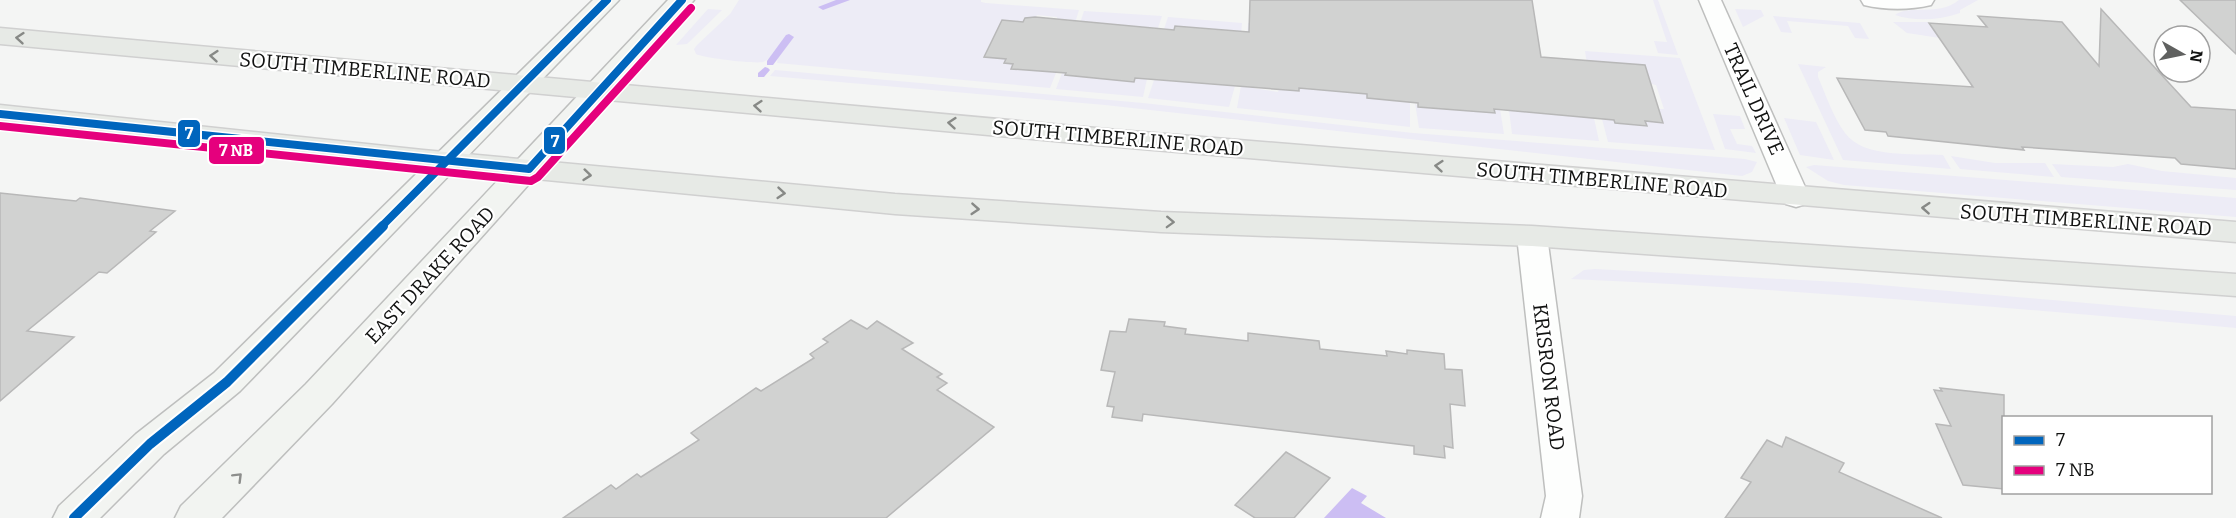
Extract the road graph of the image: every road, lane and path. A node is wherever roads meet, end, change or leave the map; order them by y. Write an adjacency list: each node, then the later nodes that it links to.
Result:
1 (607, 0): 7 (main road)
2 (682, 0): 8 (main road, EAST DRAKE ROAD)
3 (1710, 0): 12 (street, TRAIL DRIVE)
4 (1872, 0): 5 (street)
5 (1923, 0)
6 (0, 36): 7 (main road, SOUTH TIMBERLINE ROAD, one-way to 6)
7 (523, 85): 8 (main road, SOUTH TIMBERLINE ROAD); 10 (main road)
8 (598, 92): 11 (main road, EAST DRAKE ROAD); 12 (main road, SOUTH TIMBERLINE ROAD, one-way to 8)
9 (0, 114): 10 (main road)
10 (447, 161): 11 (main road); 18 (main road)
11 (529, 169): 14 (main road, one-way to 14); 19 (main road, EAST DRAKE ROAD, one-way to 11)
12 (1796, 198): 13 (main road, SOUTH TIMBERLINE ROAD, one-way to 12)
13 (2236, 232)
14 (1532, 236): 16 (main road); 20 (street, KRISRON ROAD)
15 (2236, 264): 16 (main road)
16 (2155, 277): 17 (main road)
17 (2236, 285)
18 (74, 518)
19 (196, 518)
20 (1560, 518)

